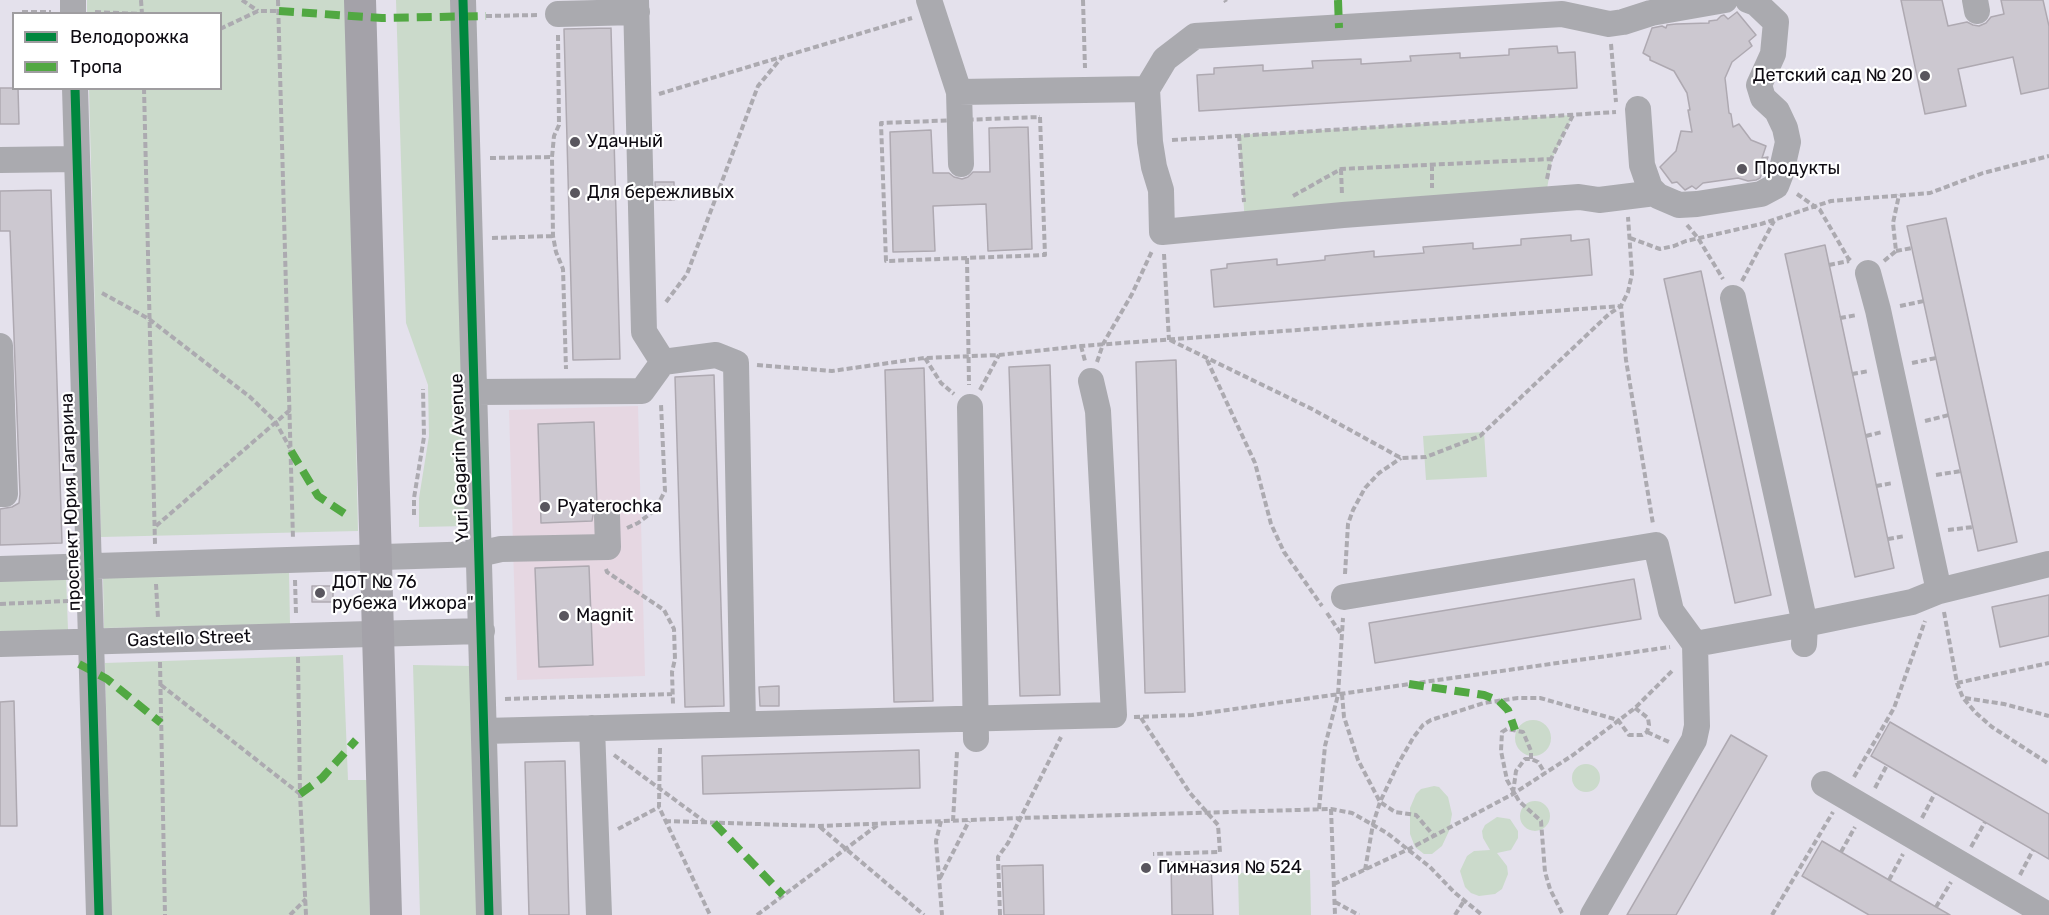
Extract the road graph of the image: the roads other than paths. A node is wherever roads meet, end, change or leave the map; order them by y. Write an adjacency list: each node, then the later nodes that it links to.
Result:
1 (360, 0): 27 (main road)
2 (381, 0): 27 (main road)
3 (463, 0): 22 (street, Yuri Gagarin Avenue)
4 (1725, 0): 9 (street)
5 (1748, 0): 16 (street)
6 (931, 4): 11 (street)
7 (636, 6): 8 (street); 20 (street)
8 (569, 10)
9 (1147, 89): 11 (street); 16 (street)
10 (75, 90): 13 (street, проспект Юрия Гагарина)
11 (959, 92): 15 (street)
12 (1627, 110): 16 (street)
13 (78, 159): 14 (street); 29 (street, проспект Юрия Гагарина)
14 (0, 160)
15 (962, 164)
16 (1655, 193)
17 (1860, 267): 31 (street)
18 (1733, 298): 35 (street)
19 (0, 346): 24 (street)
20 (663, 362): 22 (street); 39 (street)
21 (1090, 381): 40 (street)
22 (475, 392): 26 (street, Yuri Gagarin Avenue)
23 (970, 407): 40 (street)
24 (0, 494)
25 (607, 533): 26 (street)
26 (479, 555): 27 (street); 33 (street, Yuri Gagarin Avenue)
27 (386, 557): 29 (street); 34 (main road)
28 (2049, 564): 31 (street)
29 (89, 566): 30 (street); 36 (street, проспект Юрия Гагарина)
30 (0, 569)
31 (1939, 591): 35 (street)
32 (1344, 597): 38 (street)
33 (482, 631): 34 (street); 41 (street, Yuri Gagarin Avenue)
34 (388, 633): 36 (street, Gastello Street); 45 (main road); 46 (main road)
35 (1804, 634): 38 (street)
36 (91, 641): 37 (street, Gastello Street); 44 (street, проспект Юрия Гагарина)
37 (0, 644)
38 (1695, 644): 49 (street)
39 (743, 724): 40 (street); 42 (street)
40 (976, 729)
41 (484, 731): 42 (street); 47 (street, Yuri Gagarin Avenue)
42 (592, 733): 48 (street)
43 (1834, 790): 50 (street)
44 (99, 915)
45 (386, 915)
46 (406, 915)
47 (489, 915)
48 (599, 915)
49 (1593, 915)
50 (2048, 915)

